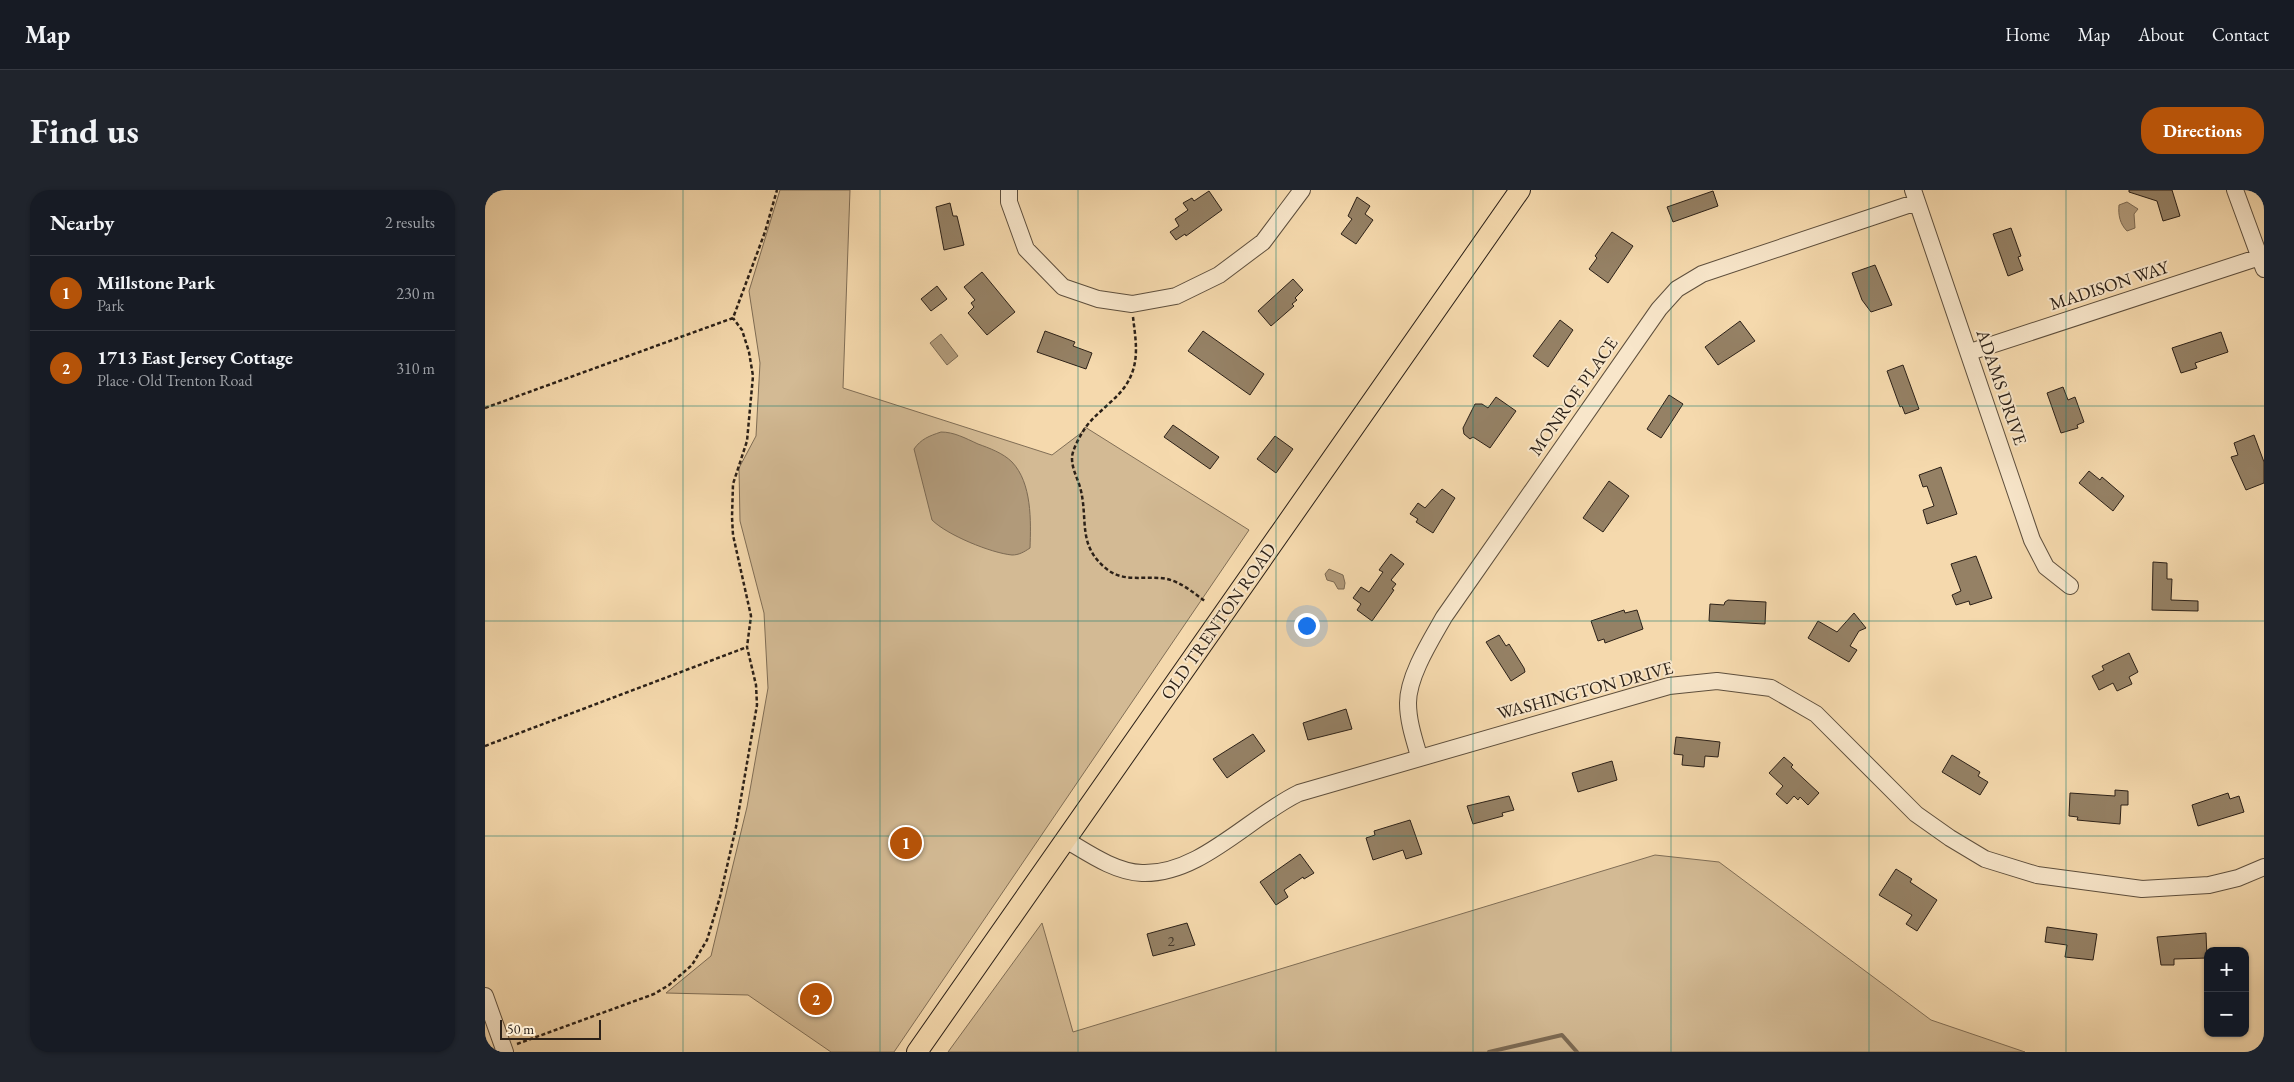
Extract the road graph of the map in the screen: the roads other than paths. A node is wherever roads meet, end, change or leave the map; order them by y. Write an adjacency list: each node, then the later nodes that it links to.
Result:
1 (1009, 190): 2 (street)
2 (1302, 190)
3 (1520, 190): 10 (main road, OLD TRENTON ROAD)
4 (2235, 190): 6 (street)
5 (1915, 196): 7 (street, ADAMS DRIVE); 9 (street, MONROE PLACE)
6 (2262, 263): 7 (street, MADISON WAY)
7 (1970, 352): 8 (street, ADAMS DRIVE)
8 (2069, 586)
9 (1419, 756): 10 (street, WASHINGTON DRIVE); 11 (street, WASHINGTON DRIVE)
10 (1066, 840): 14 (main road, OLD TRENTON ROAD)
11 (2264, 867)
12 (485, 996): 13 (street)
13 (504, 1050)
14 (917, 1052)

